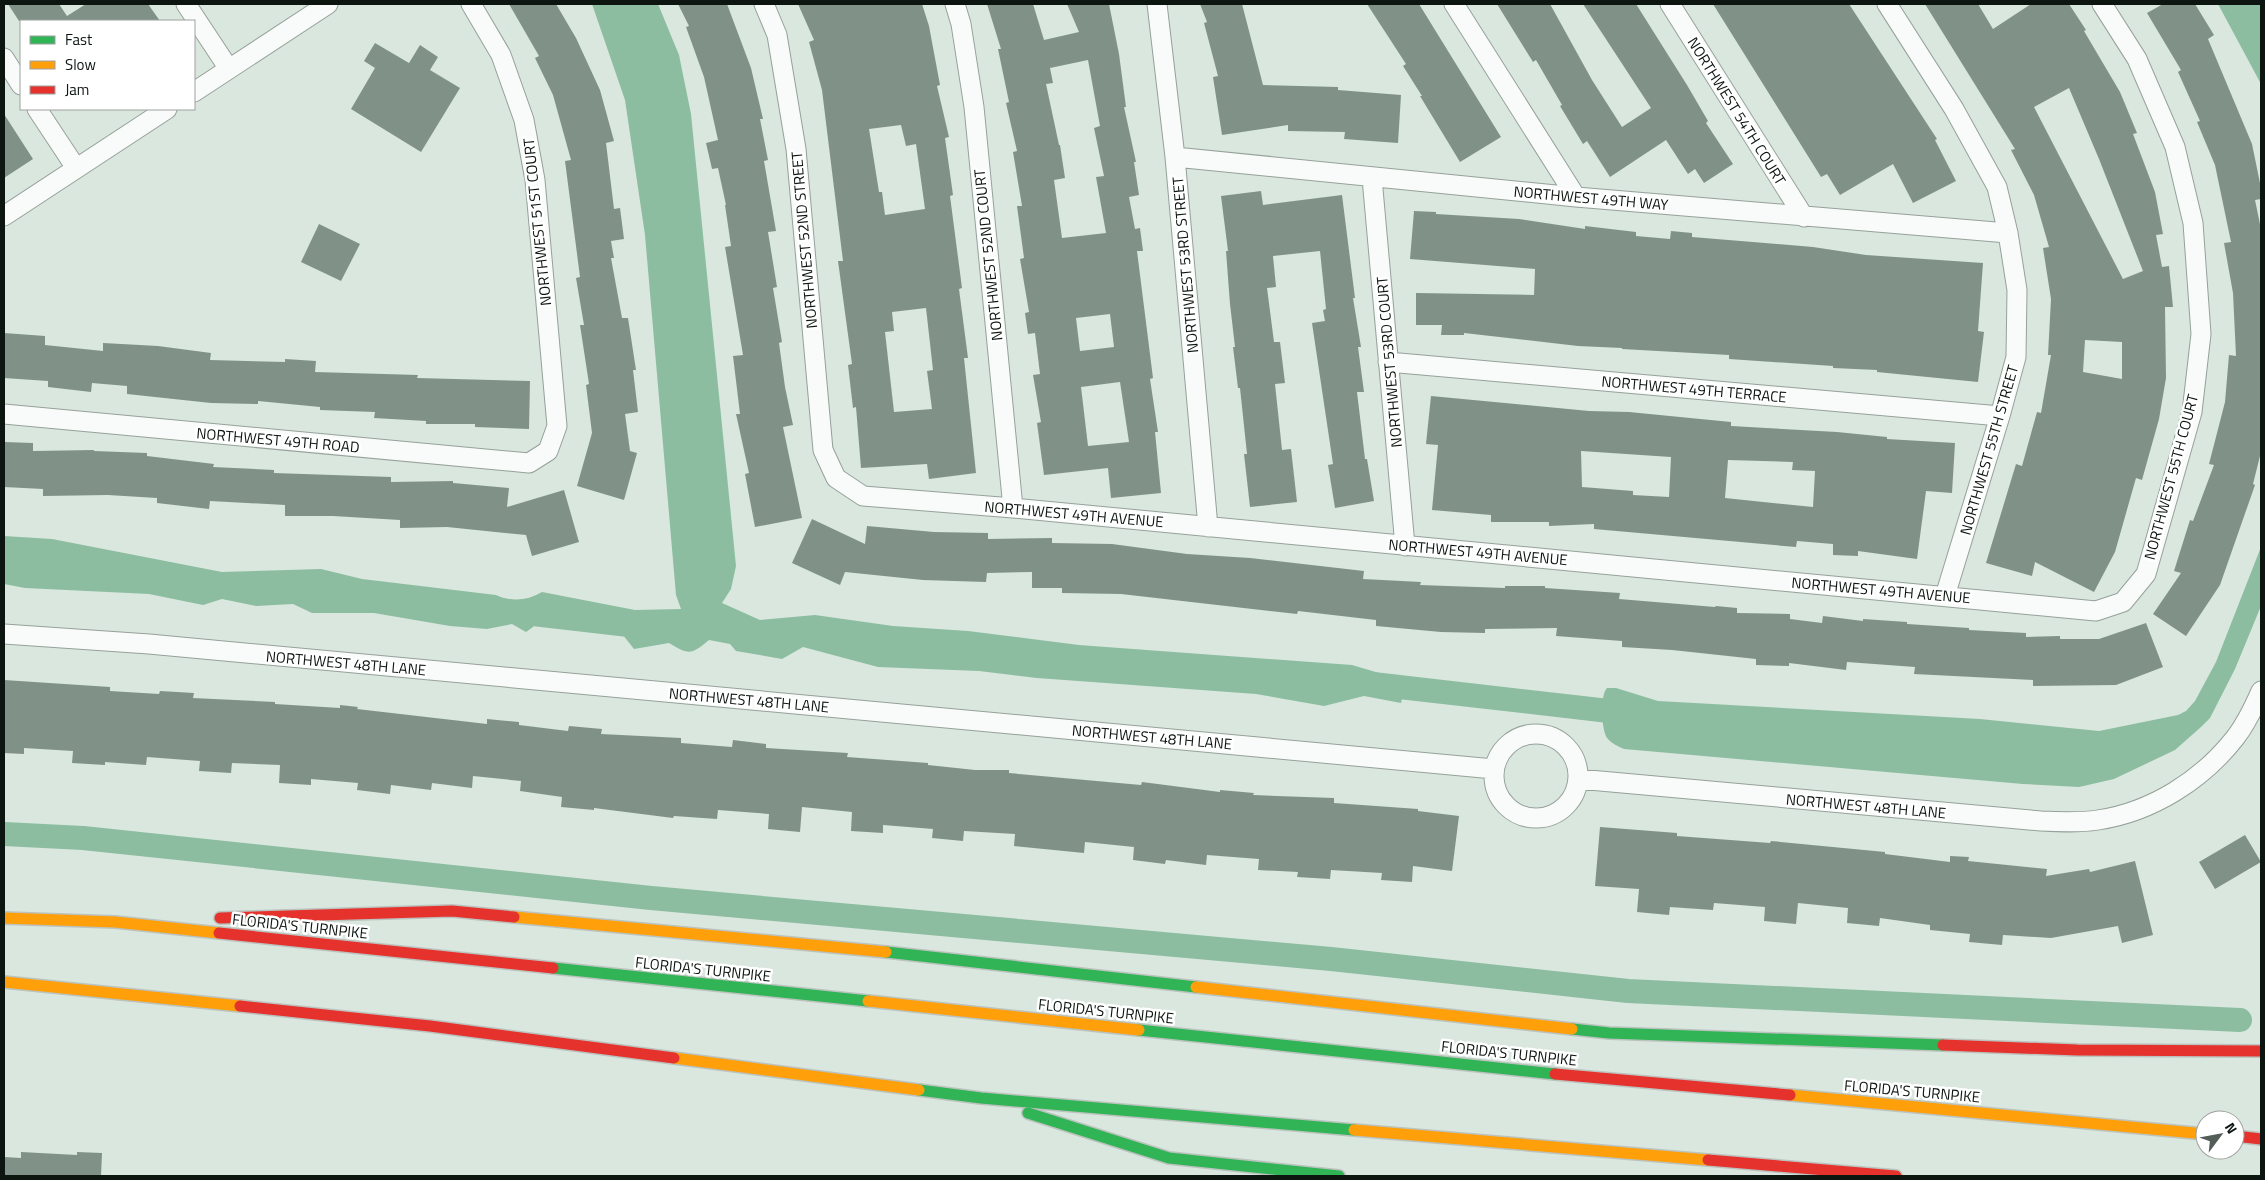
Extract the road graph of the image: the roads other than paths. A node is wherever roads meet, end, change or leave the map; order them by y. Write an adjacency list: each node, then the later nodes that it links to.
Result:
1 (186, 4): 12 (street)
2 (328, 4): 12 (street)
3 (471, 4): 27 (street, NORTHWEST 51ST COURT)
4 (764, 4): 28 (street, NORTHWEST 52ND STREET)
5 (955, 4): 29 (street, NORTHWEST 52ND COURT)
6 (1157, 4): 17 (street, NORTHWEST 53RD STREET)
7 (1454, 4): 20 (street)
8 (1670, 4): 22 (street, NORTHWEST 54TH COURT)
9 (1887, 4): 23 (street, NORTHWEST 55TH STREET)
10 (2102, 4): 33 (street, NORTHWEST 55TH COURT)
11 (4, 58): 13 (street)
12 (229, 69): 14 (street)
13 (20, 83)
14 (195, 91)
15 (38, 110): 18 (street)
16 (165, 110): 18 (street)
17 (1175, 158): 19 (street, NORTHWEST 49TH WAY); 30 (street, NORTHWEST 53RD STREET)
18 (76, 168): 21 (street)
19 (1372, 178): 20 (street, NORTHWEST 49TH WAY); 24 (street, NORTHWEST 53RD COURT)
20 (1576, 197): 22 (street, NORTHWEST 49TH WAY)
21 (4, 216)
22 (1804, 217): 23 (street, NORTHWEST 49TH WAY)
23 (2008, 233): 26 (street, NORTHWEST 55TH STREET)
24 (1388, 362): 26 (street, NORTHWEST 49TH TERRACE); 31 (street, NORTHWEST 53RD COURT)
25 (4, 414): 27 (street, NORTHWEST 49TH ROAD)
26 (2000, 416): 32 (street, NORTHWEST 55TH STREET)
27 (548, 451)
28 (836, 478): 29 (street, NORTHWEST 49TH AVENUE)
29 (1013, 508): 30 (street, NORTHWEST 49TH AVENUE)
30 (1208, 527): 31 (street, NORTHWEST 49TH AVENUE)
31 (1405, 546): 32 (street, NORTHWEST 49TH AVENUE)
32 (1945, 596): 33 (street, NORTHWEST 49TH AVENUE)
33 (2123, 602)
34 (4, 634): 36 (street, NORTHWEST 48TH LANE)
35 (2261, 691): 37 (street, NORTHWEST 48TH LANE)
36 (1494, 769): 37 (street); 37 (street)
37 (1578, 779)
38 (4, 918): 39 (highway, FLORIDA'S TURNPIKE)
39 (115, 922): 41 (highway); 43 (highway, FLORIDA'S TURNPIKE)
40 (4, 982): 42 (highway)
41 (2261, 1051)
42 (981, 1098): 46 (highway); 47 (highway)
43 (2195, 1133)
44 (2245, 1137): 45 (highway)
45 (2261, 1139)
46 (1339, 1176)
47 (1896, 1176)

